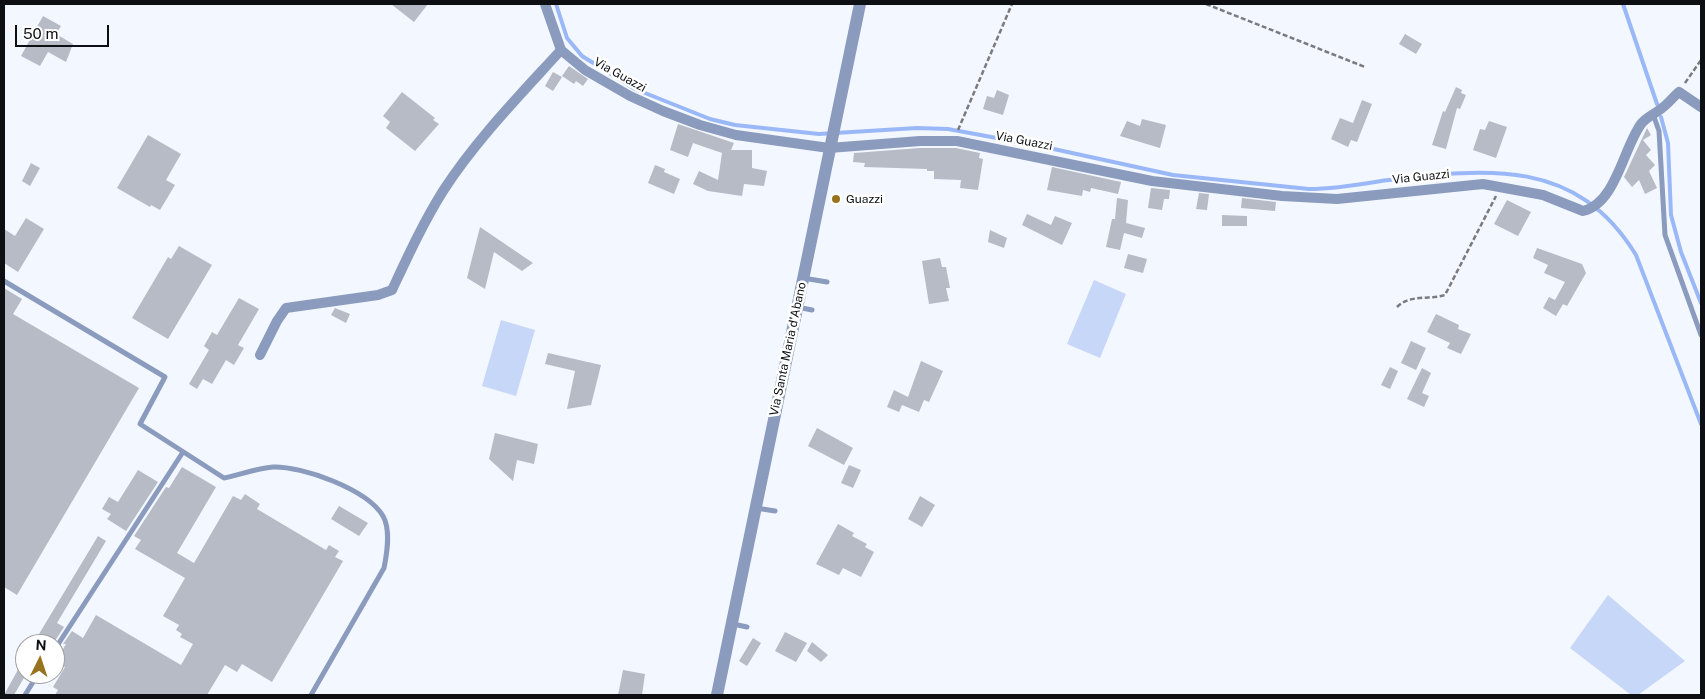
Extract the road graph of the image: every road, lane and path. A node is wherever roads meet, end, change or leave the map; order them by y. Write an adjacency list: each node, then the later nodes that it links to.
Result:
1 (545, 4): 5 (street)
2 (860, 4): 12 (street, Via Santa Maria d'Abano)
3 (1012, 4): 11 (path)
4 (1206, 4): 7 (path)
5 (561, 50): 12 (street, Via Guazzi); 21 (street)
6 (1701, 60): 8 (path)
7 (1364, 67)
8 (1679, 92): 9 (street); 10 (street, Via Guazzi)
9 (1701, 107)
10 (1653, 114): 13 (street, Via Guazzi); 20 (lane)
11 (960, 123)
12 (830, 145): 13 (street, Via Guazzi); 14 (street, Via Santa Maria d'Abano)
13 (1502, 186): 18 (path)
14 (803, 278): 16 (lane); 17 (street, Via Santa Maria d'Abano)
15 (4, 281): 22 (lane)
16 (827, 282)
17 (797, 307): 19 (lane); 23 (street, Via Santa Maria d'Abano)
18 (1397, 307)
19 (812, 310)
20 (1701, 335)
21 (260, 355)
22 (183, 452): 27 (lane); 30 (lane)
23 (756, 508): 24 (lane); 25 (street, Via Santa Maria d'Abano)
24 (774, 511)
25 (732, 624): 26 (lane); 31 (street, Via Santa Maria d'Abano)
26 (747, 627)
27 (65, 634)
28 (31, 684): 29 (lane)
29 (24, 695)
30 (311, 695)
31 (718, 695)

